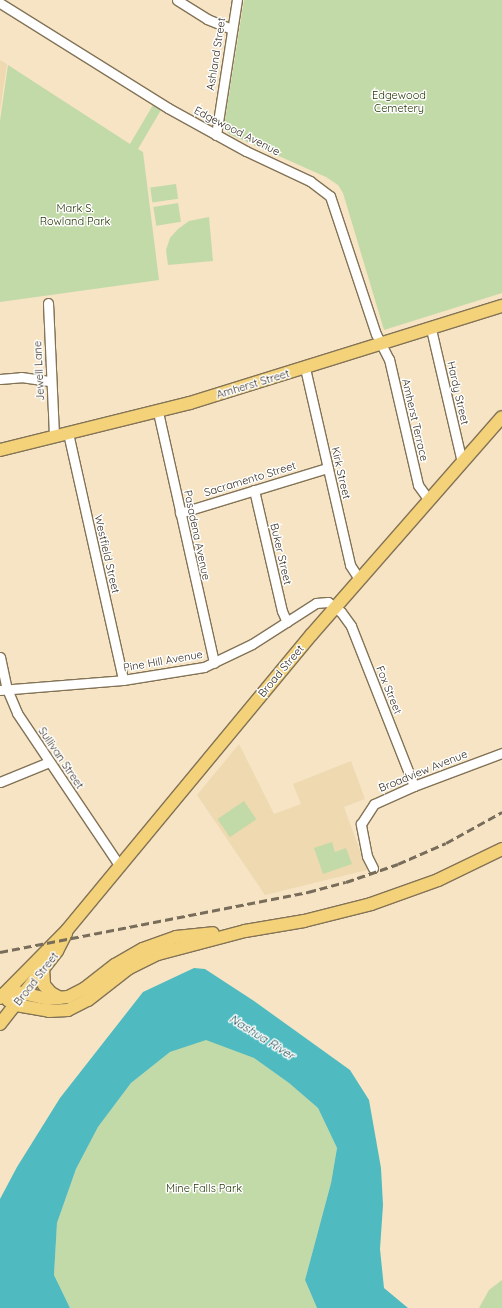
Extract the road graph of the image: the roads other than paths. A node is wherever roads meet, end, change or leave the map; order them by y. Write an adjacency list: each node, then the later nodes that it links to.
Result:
1 (177, 0): 4 (street)
2 (237, 0): 4 (street, Ashland Street)
3 (0, 3): 5 (street, Edgewood Avenue)
4 (232, 29): 5 (street, Ashland Street)
5 (216, 135): 9 (street, Edgewood Avenue)
6 (48, 303): 12 (street, Jewell Lane)
7 (502, 306): 8 (main road, Amherst Street)
8 (431, 329): 9 (main road, Amherst Street); 18 (street, Hardy Street)
9 (382, 344): 10 (main road, Amherst Street); 21 (street, Amherst Terrace)
10 (305, 368): 13 (main road, Amherst Street); 19 (street, Kirk Street)
11 (0, 379): 12 (street)
12 (52, 381): 16 (street, Jewell Lane)
13 (158, 412): 15 (main road, Amherst Street); 22 (street, Pasadena Avenue)
14 (502, 417): 18 (main road, Broad Street)
15 (68, 433): 16 (main road, Amherst Street); 28 (street, Westfield Street)
16 (54, 437): 17 (main road, Amherst Street)
17 (0, 450)
18 (462, 462): 21 (main road, Broad Street)
19 (327, 468): 20 (street, Sacramento Street); 23 (street, Kirk Street)
20 (254, 490): 22 (street, Sacramento Street); 25 (street, Buker Street)
21 (429, 500): 23 (main road, Broad Street)
22 (180, 513): 27 (street, Pasadena Avenue)
23 (359, 579): 24 (main road, Broad Street)
24 (335, 606): 25 (street, Pine Hill Avenue); 33 (street, Fox Street); 35 (main road, Broad Street)
25 (287, 622): 27 (street, Pine Hill Avenue)
26 (0, 657): 29 (street, Sullivan Street)
27 (214, 663): 28 (street, Pine Hill Avenue)
28 (123, 680): 29 (street, Pine Hill Avenue)
29 (4, 690): 31 (street, Sullivan Street)
30 (502, 753): 33 (street, Broadview Avenue)
31 (49, 762): 32 (street); 35 (street, Sullivan Street)
32 (0, 782)
33 (414, 786): 36 (street, Broadview Avenue)
34 (502, 849): 38 (main road)
35 (119, 865): 37 (main road, Broad Street)
36 (373, 868)
37 (67, 930): 39 (main road, Broad Street); 40 (main road, Broad Street)
38 (245, 931): 42 (main road); 43 (main road)
39 (43, 969): 41 (main road, Broad Street); 42 (main road)
40 (5, 994): 41 (main road); 43 (main road)
41 (24, 994): 42 (main road); 43 (main road, Broad Street)
42 (62, 998)
43 (16, 1005): 44 (main road, Broad Street)
44 (0, 1024)

